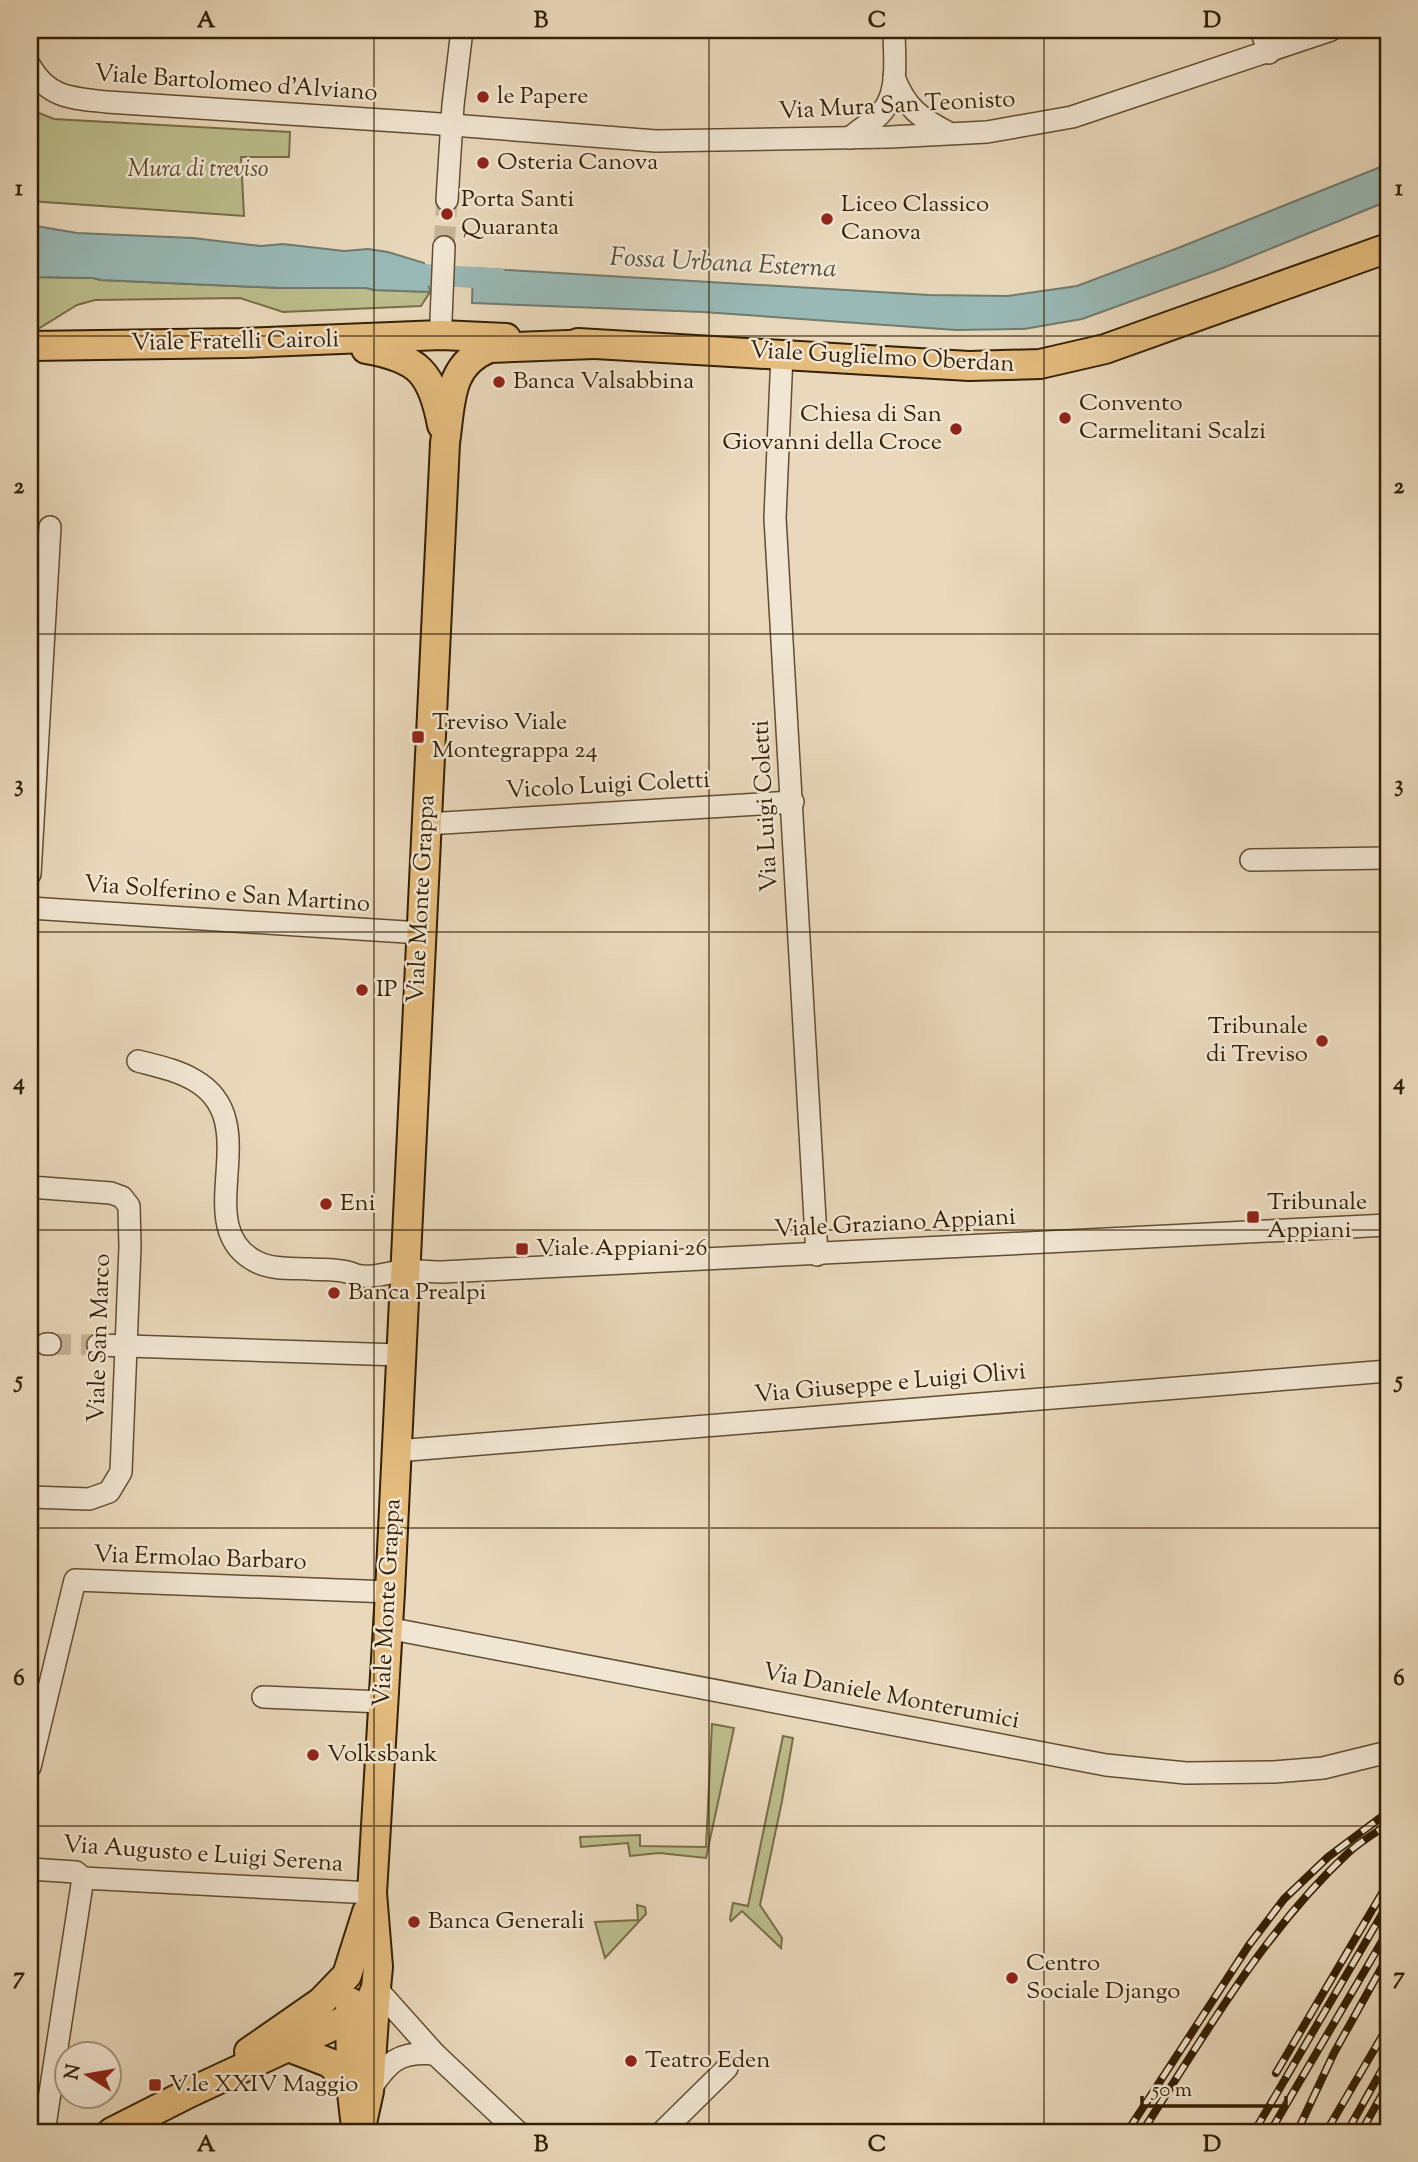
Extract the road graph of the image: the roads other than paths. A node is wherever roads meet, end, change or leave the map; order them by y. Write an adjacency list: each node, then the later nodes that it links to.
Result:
1 (462, 30): 8 (street)
2 (894, 30): 7 (street)
3 (1261, 30): 5 (street)
4 (1331, 30): 5 (street, Via Mura San Teonisto)
5 (1269, 52): 9 (street, Via Mura San Teonisto)
6 (30, 66): 8 (street, Viale Bartolomeo d'Alviano)
7 (894, 77): 9 (street); 10 (street)
8 (452, 126): 10 (street, Via Mura San Teonisto); 11 (street)
9 (949, 133): 10 (street, Via Mura San Teonisto)
10 (850, 138)
11 (447, 200)
12 (444, 247): 14 (street)
13 (1388, 248): 18 (main road, Viale Guglielmo Oberdan)
14 (441, 328): 15 (main road, Viale Fratelli Cairoli); 16 (main road, Viale Guglielmo Oberdan)
15 (318, 341): 17 (main road, Viale Fratelli Cairoli); 19 (main road, Viale Monte Grappa)
16 (594, 344): 18 (main road, Viale Guglielmo Oberdan); 19 (main road, Viale Monte Grappa)
17 (30, 346)
18 (782, 354): 21 (street, Via Luigi Coletti)
19 (445, 443): 22 (main road, Viale Monte Grappa)
20 (50, 527): 25 (street)
21 (793, 802): 22 (street, Vicolo Luigi Coletti); 31 (street, Via Luigi Coletti)
22 (426, 824): 27 (main road, Viale Monte Grappa)
23 (1388, 858): 24 (street)
24 (1251, 860)
25 (30, 874)
26 (30, 908): 27 (street, Via Solferino e San Martino)
27 (421, 933): 32 (main road, Viale Monte Grappa)
28 (138, 1061): 32 (street, Viale Graziano Appiani)
29 (30, 1187): 34 (street, Viale San Marco)
30 (1388, 1225): 31 (street, Viale Graziano Appiani)
31 (817, 1255): 32 (street, Viale Graziano Appiani)
32 (404, 1271): 35 (main road, Viale Monte Grappa)
33 (98, 1345): 34 (street)
34 (126, 1345): 35 (street); 38 (street, Viale San Marco)
35 (400, 1355): 37 (main road, Viale Monte Grappa)
36 (1388, 1371): 37 (street, Via Giuseppe e Luigi Olivi)
37 (396, 1451): 39 (main road, Viale Monte Grappa)
38 (30, 1497)
39 (390, 1592): 40 (main road, Viale Monte Grappa); 44 (street, Via Ermolao Barbaro)
40 (387, 1628): 42 (main road, Viale Monte Grappa); 43 (street, Via Daniele Monterumici)
41 (263, 1697): 42 (street)
42 (383, 1702): 47 (main road, Viale Monte Grappa)
43 (1388, 1752)
44 (30, 1767)
45 (30, 1869): 46 (street, Via Augusto e Luigi Serena)
46 (83, 1878): 47 (street, Via Augusto e Luigi Serena); 56 (street)
47 (372, 1893): 48 (main road); 49 (main road)
48 (347, 1975): 49 (main road); 50 (main road); 55 (main road)
49 (376, 1988): 50 (main road); 52 (street)
50 (362, 2020): 51 (main road); 52 (street); 54 (main road)
51 (291, 2048): 54 (main road); 55 (main road)
52 (432, 2052): 54 (street); 59 (street)
53 (727, 2068): 60 (street)
54 (360, 2088): 58 (main road)
55 (189, 2093): 57 (main road)
56 (44, 2132)
57 (112, 2132)
58 (358, 2132)
59 (518, 2132)
60 (662, 2132)

